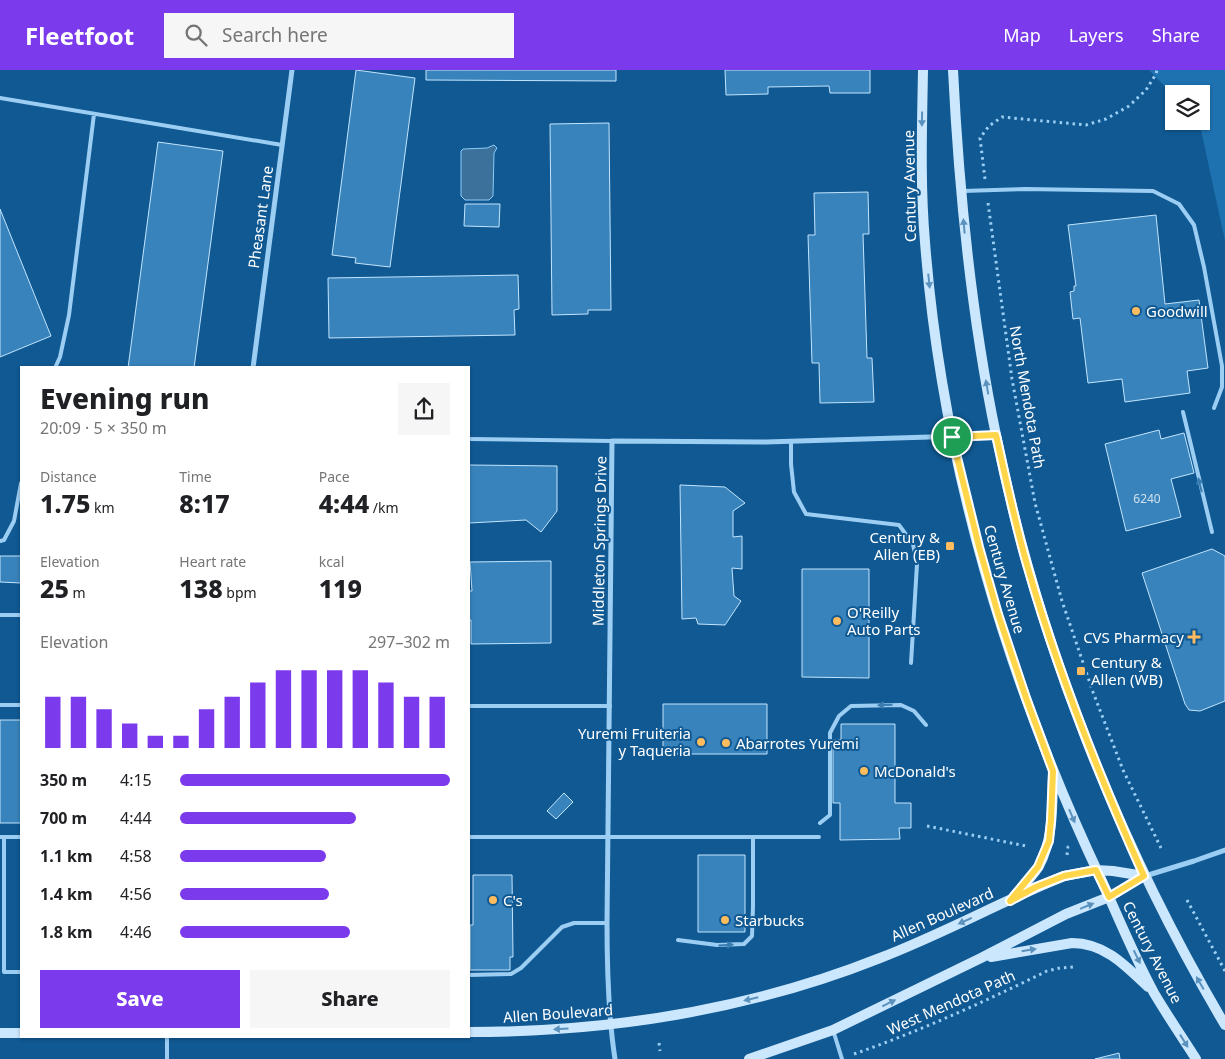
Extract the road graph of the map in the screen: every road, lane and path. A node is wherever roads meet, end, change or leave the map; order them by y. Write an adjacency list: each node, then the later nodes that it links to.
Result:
1 (292, 70): 7 (street, Pheasant Lane)
2 (923, 70): 15 (main road, Century Avenue, one-way to 15)
3 (952, 70): 9 (main road, Century Avenue)
4 (1157, 70): 8 (path, North Mendota Path)
5 (0, 98): 6 (lane)
6 (94, 114): 7 (lane); 10 (lane)
7 (282, 145): 11 (street, Pheasant Lane)
8 (987, 190): 9 (lane); 12 (lane); 41 (path, North Mendota Path)
9 (961, 192): 14 (main road, Century Avenue, one-way to 9)
10 (56, 366)
11 (252, 366)
12 (1214, 408)
13 (1183, 412): 20 (lane, one-way to 13)
14 (996, 435): 15 (street, Middleton Springs Drive); 45 (main road, Century Avenue)
15 (952, 437): 18 (street, Middleton Springs Drive); 30 (main road, Century Avenue)
16 (470, 439): 17 (lane)
17 (612, 441): 18 (street, Middleton Springs Drive); 28 (street, Middleton Springs Drive)
18 (791, 441): 24 (lane)
19 (20, 488): 21 (lane)
20 (1212, 532)
21 (0, 541)
22 (20, 614): 23 (lane)
23 (0, 615)
24 (911, 663)
25 (0, 705): 26 (lane)
26 (20, 705)
27 (470, 706): 28 (lane)
28 (610, 706): 35 (street, Middleton Springs Drive)
29 (926, 725): 31 (lane, one-way to 31)
30 (1053, 771): 44 (main road, Century Avenue, one-way to 44); 48 (main road)
31 (820, 824)
32 (927, 826): 39 (path)
33 (753, 836): 35 (lane); 36 (lane); 50 (lane, one-way to 33)
34 (470, 837): 35 (lane)
35 (607, 837): 49 (street, Middleton Springs Drive)
36 (819, 837)
37 (2, 838): 38 (lane); 54 (lane)
38 (20, 838)
39 (1026, 846)
40 (1068, 847): 43 (path)
41 (1161, 848)
42 (1225, 850): 45 (street)
43 (1067, 854)
44 (1096, 870): 45 (main road, Allen Boulevard); 46 (main road, Century Avenue); 48 (main road, Allen Boulevard)
45 (1144, 876): 46 (main road); 58 (main road, Century Avenue, one-way to 45)
46 (1109, 897): 51 (main road, one-way to 46); 56 (main road, Century Avenue, one-way to 56)
47 (1188, 900): 53 (path)
48 (1010, 901): 57 (main road, Allen Boulevard, one-way to 57)
49 (607, 923): 55 (lane); 57 (street, Middleton Springs Drive)
50 (678, 940)
51 (981, 958): 56 (main road, one-way to 56); 59 (main road, one-way to 51)
52 (1073, 967): 66 (path, West Mendota Path)
53 (1225, 971)
54 (20, 972)
55 (470, 975)
56 (1154, 993): 70 (main road, Century Avenue, one-way to 70)
57 (610, 1025): 61 (main road, Allen Boulevard, one-way to 61); 68 (street, Middleton Springs Drive)
58 (1225, 1025)
59 (833, 1030): 66 (lane); 69 (main road)
60 (0, 1032): 62 (main road)
61 (470, 1032)
62 (20, 1033)
63 (167, 1038): 67 (lane)
64 (659, 1043): 65 (path)
65 (660, 1051)
66 (842, 1058)
67 (167, 1059)
68 (615, 1059)
69 (749, 1059)
70 (1196, 1059)

